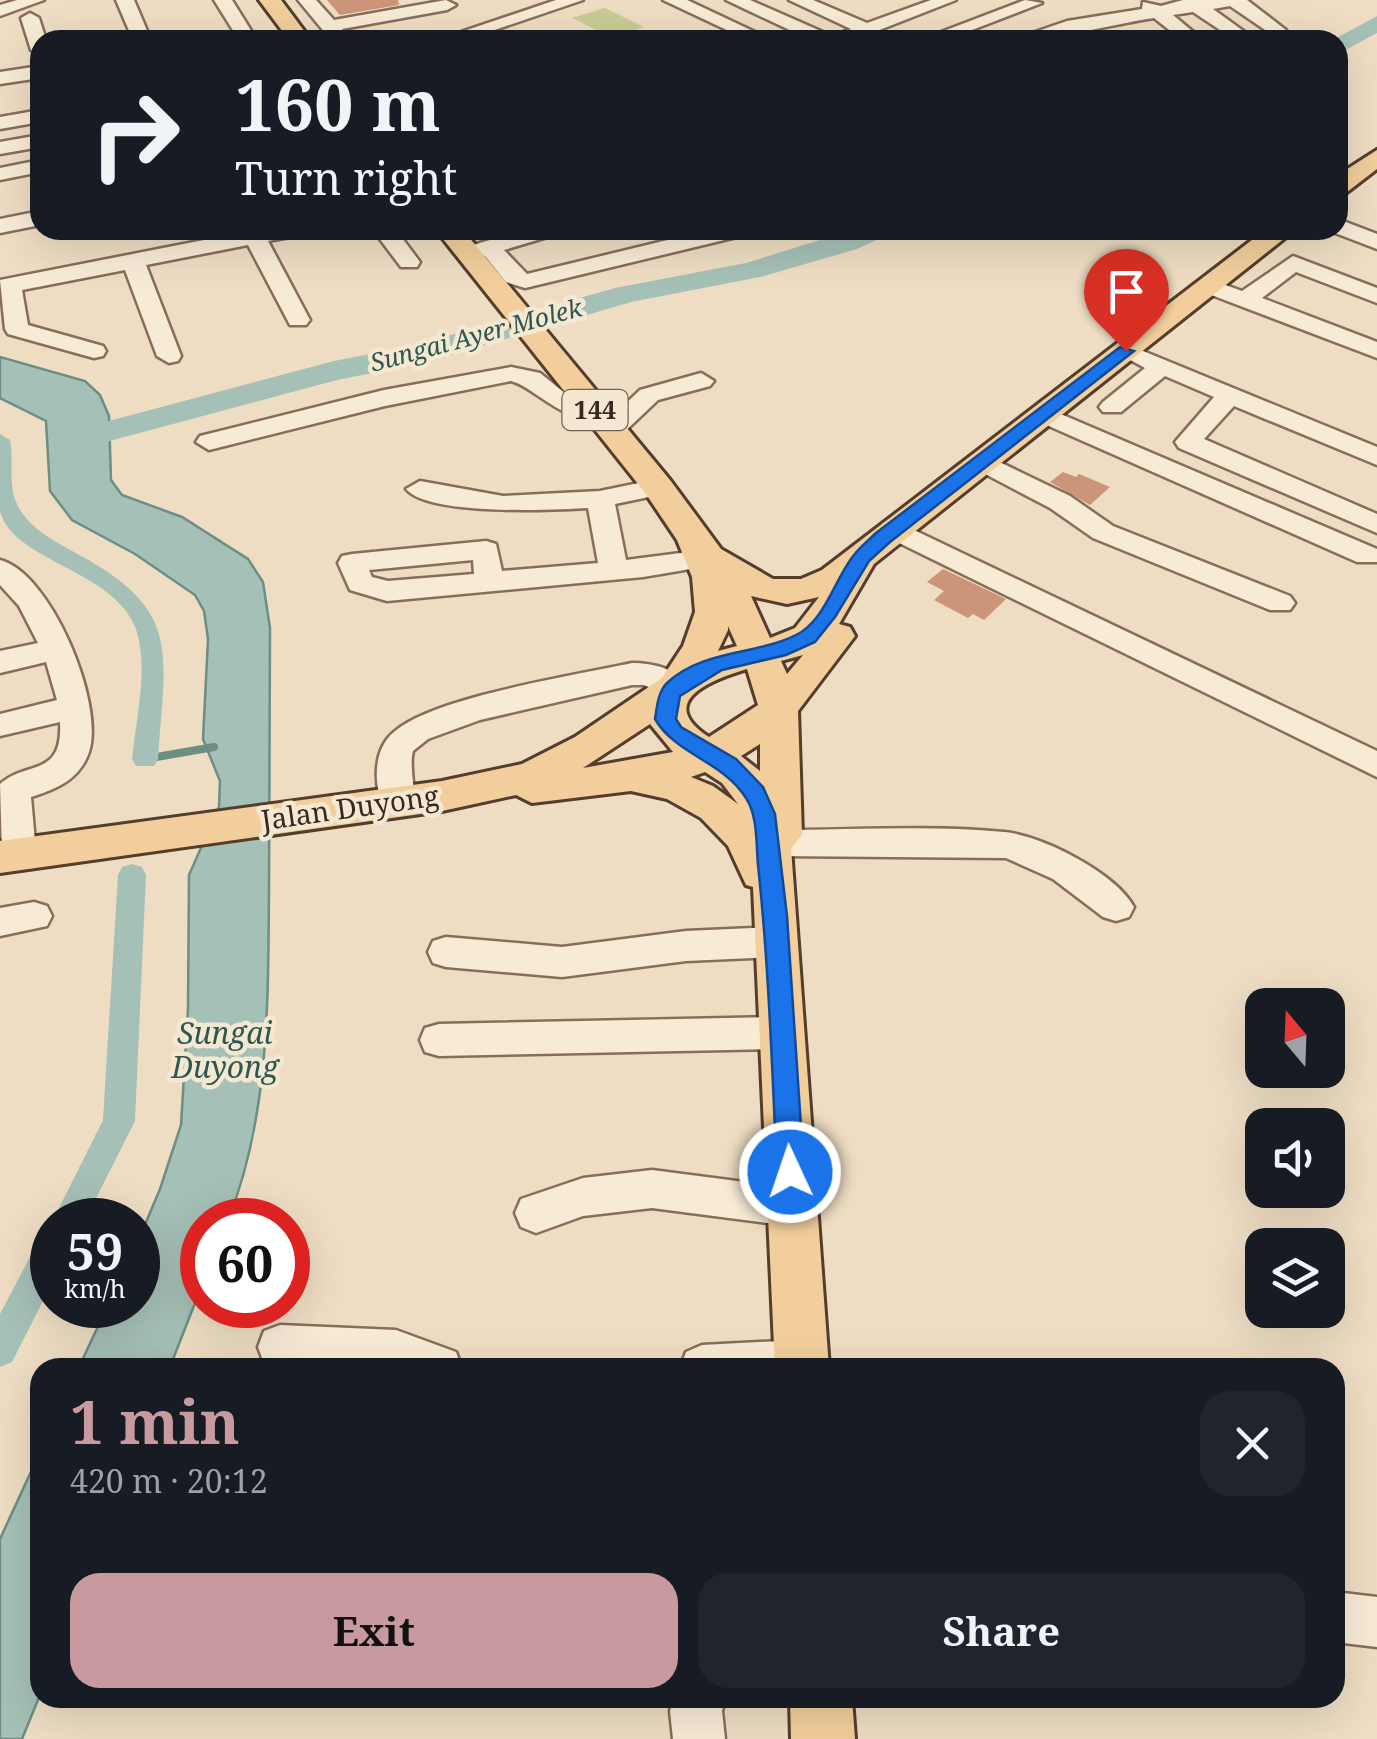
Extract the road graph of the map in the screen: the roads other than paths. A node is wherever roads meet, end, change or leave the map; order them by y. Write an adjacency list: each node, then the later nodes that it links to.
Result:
1 (126, 0): 23 (street)
2 (307, 0): 26 (street)
3 (574, 0): 13 (street)
4 (672, 0): 21 (street)
5 (735, 0): 32 (street)
6 (798, 0): 22 (street)
7 (1140, 0): 18 (street)
8 (1234, 0): 14 (street); 39 (street)
9 (1030, 1): 20 (street); 34 (street)
10 (445, 2): 15 (street); 28 (street)
11 (935, 2): 19 (street)
12 (248, 4): 24 (street); 25 (main road)
13 (538, 4): 29 (street)
14 (1192, 4): 18 (street); 38 (street)
15 (384, 8): 27 (street)
16 (32, 9): 17 (street)
17 (0, 11)
18 (1160, 14): 20 (street); 37 (street)
19 (899, 17): 22 (street); 33 (street)
20 (1085, 23): 35 (street); 36 (street)
21 (729, 25): 30 (street); 31 (street)
22 (866, 29)
23 (138, 30)
24 (247, 30)
25 (287, 30)
26 (344, 30)
27 (356, 30)
28 (471, 30)
29 (478, 30)
30 (715, 30)
31 (739, 30)
32 (803, 30)
33 (926, 30)
34 (961, 30)
35 (1059, 30)
36 (1094, 30)
37 (1181, 30)
38 (1232, 30)
39 (1277, 30)
40 (30, 74): 41 (street)
41 (0, 78)
42 (30, 94): 43 (street)
43 (0, 98)
44 (30, 118): 45 (street)
45 (0, 123)
46 (30, 144): 47 (street)
47 (0, 148)
48 (1377, 157): 51 (main road)
49 (30, 168): 50 (street)
50 (0, 174)
51 (1348, 179)
52 (30, 220): 53 (street)
53 (0, 226)
54 (1348, 230): 61 (street)
55 (241, 240): 63 (street)
56 (258, 240): 70 (street)
57 (392, 240): 64 (street)
58 (695, 240): 62 (street)
59 (1269, 240): 67 (main road)
60 (1296, 240): 65 (street)
61 (1377, 242)
62 (495, 243): 80 (main road, 144)
63 (133, 261): 66 (street); 74 (street)
64 (408, 262)
65 (1377, 272)
66 (5, 286): 71 (street)
67 (1209, 286): 69 (street); 72 (main road)
68 (1377, 296): 69 (street)
69 (1244, 300): 73 (street)
70 (298, 320)
71 (94, 351)
72 (1126, 351): 75 (street); 79 (main road)
73 (1377, 351)
74 (170, 356)
75 (1162, 366): 77 (street); 78 (street)
76 (711, 379): 80 (street)
77 (1230, 394): 82 (street); 87 (street)
78 (1112, 407)
79 (1042, 414): 83 (main road); 90 (street)
80 (602, 418): 81 (street); 84 (main road, 144)
81 (209, 442)
82 (1377, 457)
83 (981, 462): 88 (main road); 94 (street)
84 (658, 487): 86 (street); 89 (main road, 144)
85 (420, 489): 86 (street)
86 (600, 498): 92 (street)
87 (1377, 524)
88 (879, 541): 89 (main road); 96 (main road); 98 (main road); 105 (street)
89 (704, 554): 92 (street); 98 (main road, 144); 100 (main road, 144)
90 (1367, 556)
91 (0, 569): 95 (street)
92 (614, 570): 93 (street)
93 (489, 582)
94 (1280, 603)
95 (16, 604): 97 (street)
96 (837, 636): 102 (main road); 109 (main road)
97 (56, 649): 99 (street); 101 (street)
98 (760, 654): 100 (main road); 102 (main road, 144)
99 (0, 662)
100 (675, 688): 104 (main road, 144); 108 (main road, Jalan Duyong); 110 (street)
101 (74, 706): 103 (street); 107 (street)
102 (779, 712): 104 (main road); 109 (main road, 144)
103 (0, 725)
104 (712, 755): 106 (main road); 114 (main road, 144)
105 (1377, 765)
106 (613, 778): 108 (main road); 114 (main road)
107 (7, 790): 112 (street)
108 (442, 796): 110 (main road, Jalan Duyong)
109 (781, 798): 111 (main road, 144)
110 (398, 802): 112 (main road, Jalan Duyong)
111 (780, 843): 113 (street); 114 (main road, 144)
112 (9, 855)
113 (1116, 908)
114 (776, 929): 115 (street); 116 (main road, 144)
115 (446, 952)
116 (782, 1033): 117 (street); 118 (main road, 144)
117 (440, 1040)
118 (792, 1207): 119 (street); 122 (main road, 144)
119 (536, 1214)
120 (280, 1347): 121 (street)
121 (412, 1358)
122 (801, 1358)
123 (1345, 1619): 124 (street)
124 (1377, 1622)
125 (697, 1708): 127 (street)
126 (821, 1708): 128 (main road)
127 (699, 1739)
128 (823, 1739)

